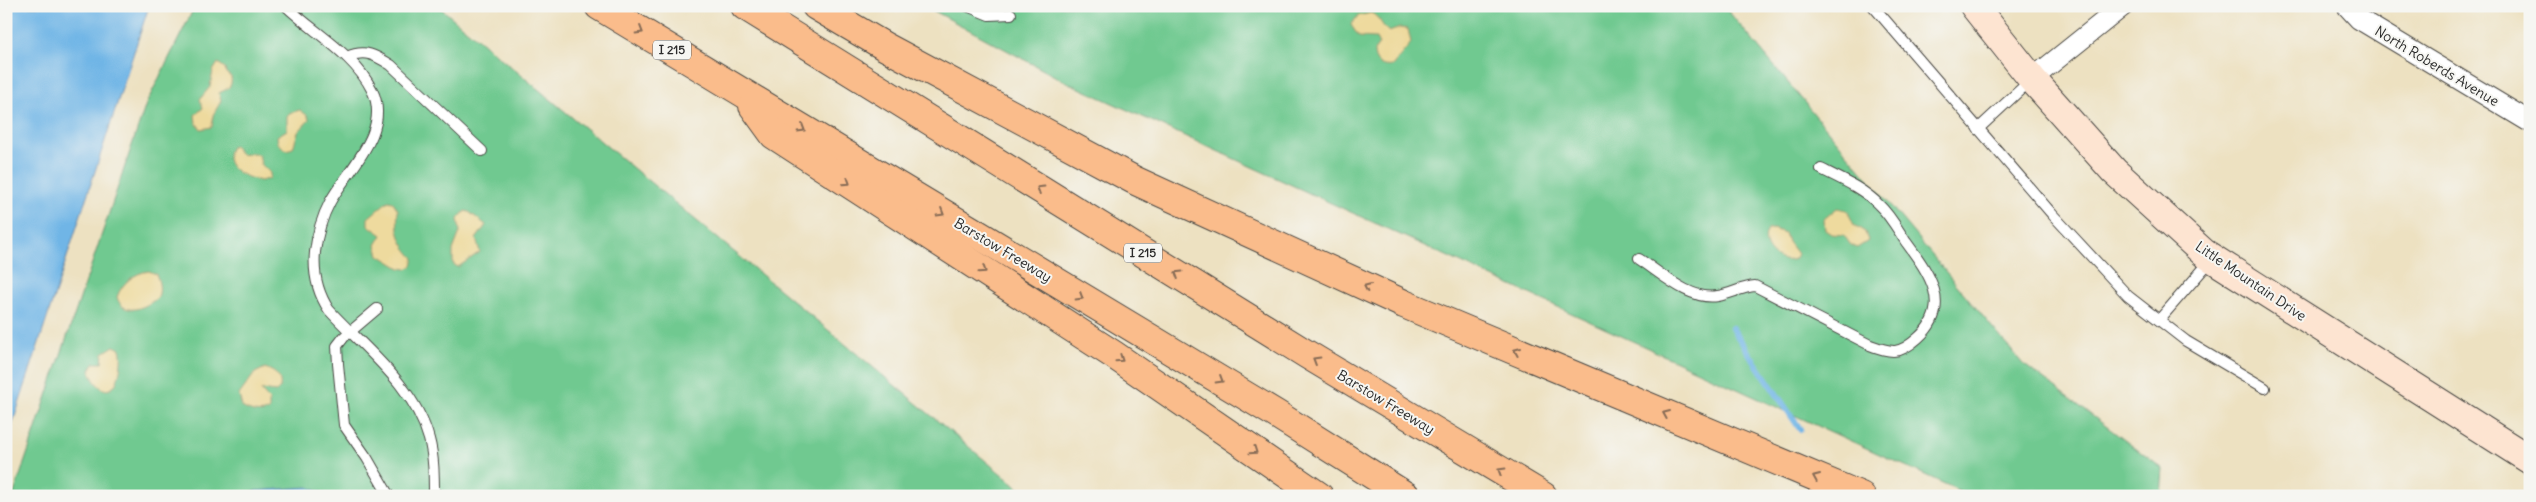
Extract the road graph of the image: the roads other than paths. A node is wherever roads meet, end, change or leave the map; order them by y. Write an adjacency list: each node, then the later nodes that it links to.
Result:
1 (286, 6): 11 (lane)
2 (599, 6): 13 (highway, Barstow Freeway / I 215, one-way to 13)
3 (745, 6): 29 (highway, Barstow Freeway / I 215, one-way to 3)
4 (816, 6): 30 (highway, one-way to 4)
5 (967, 6): 10 (lane)
6 (1873, 6): 15 (lane)
7 (1974, 6): 12 (main road, Little Mountain Drive)
8 (2123, 6): 12 (street)
9 (2347, 6): 14 (street, North Roberds Avenue)
10 (1011, 14)
11 (347, 57): 16 (lane); 22 (lane)
12 (2032, 79): 15 (lane); 18 (main road, Little Mountain Drive)
13 (745, 95): 27 (highway, one-way to 27); 28 (highway, Barstow Freeway / I 215, one-way to 28)
14 (2530, 122)
15 (1978, 129): 21 (lane)
16 (482, 151)
17 (1821, 169): 19 (lane)
18 (2212, 258): 21 (lane); 24 (main road, Little Mountain Drive)
19 (1639, 259)
20 (377, 309): 22 (lane)
21 (2159, 320): 23 (lane)
22 (349, 332): 25 (lane); 26 (lane)
23 (2265, 388)
24 (2530, 460)
25 (389, 496)
26 (434, 496)
27 (1319, 496)
28 (1406, 496)
29 (1542, 496)
30 (1861, 496)

